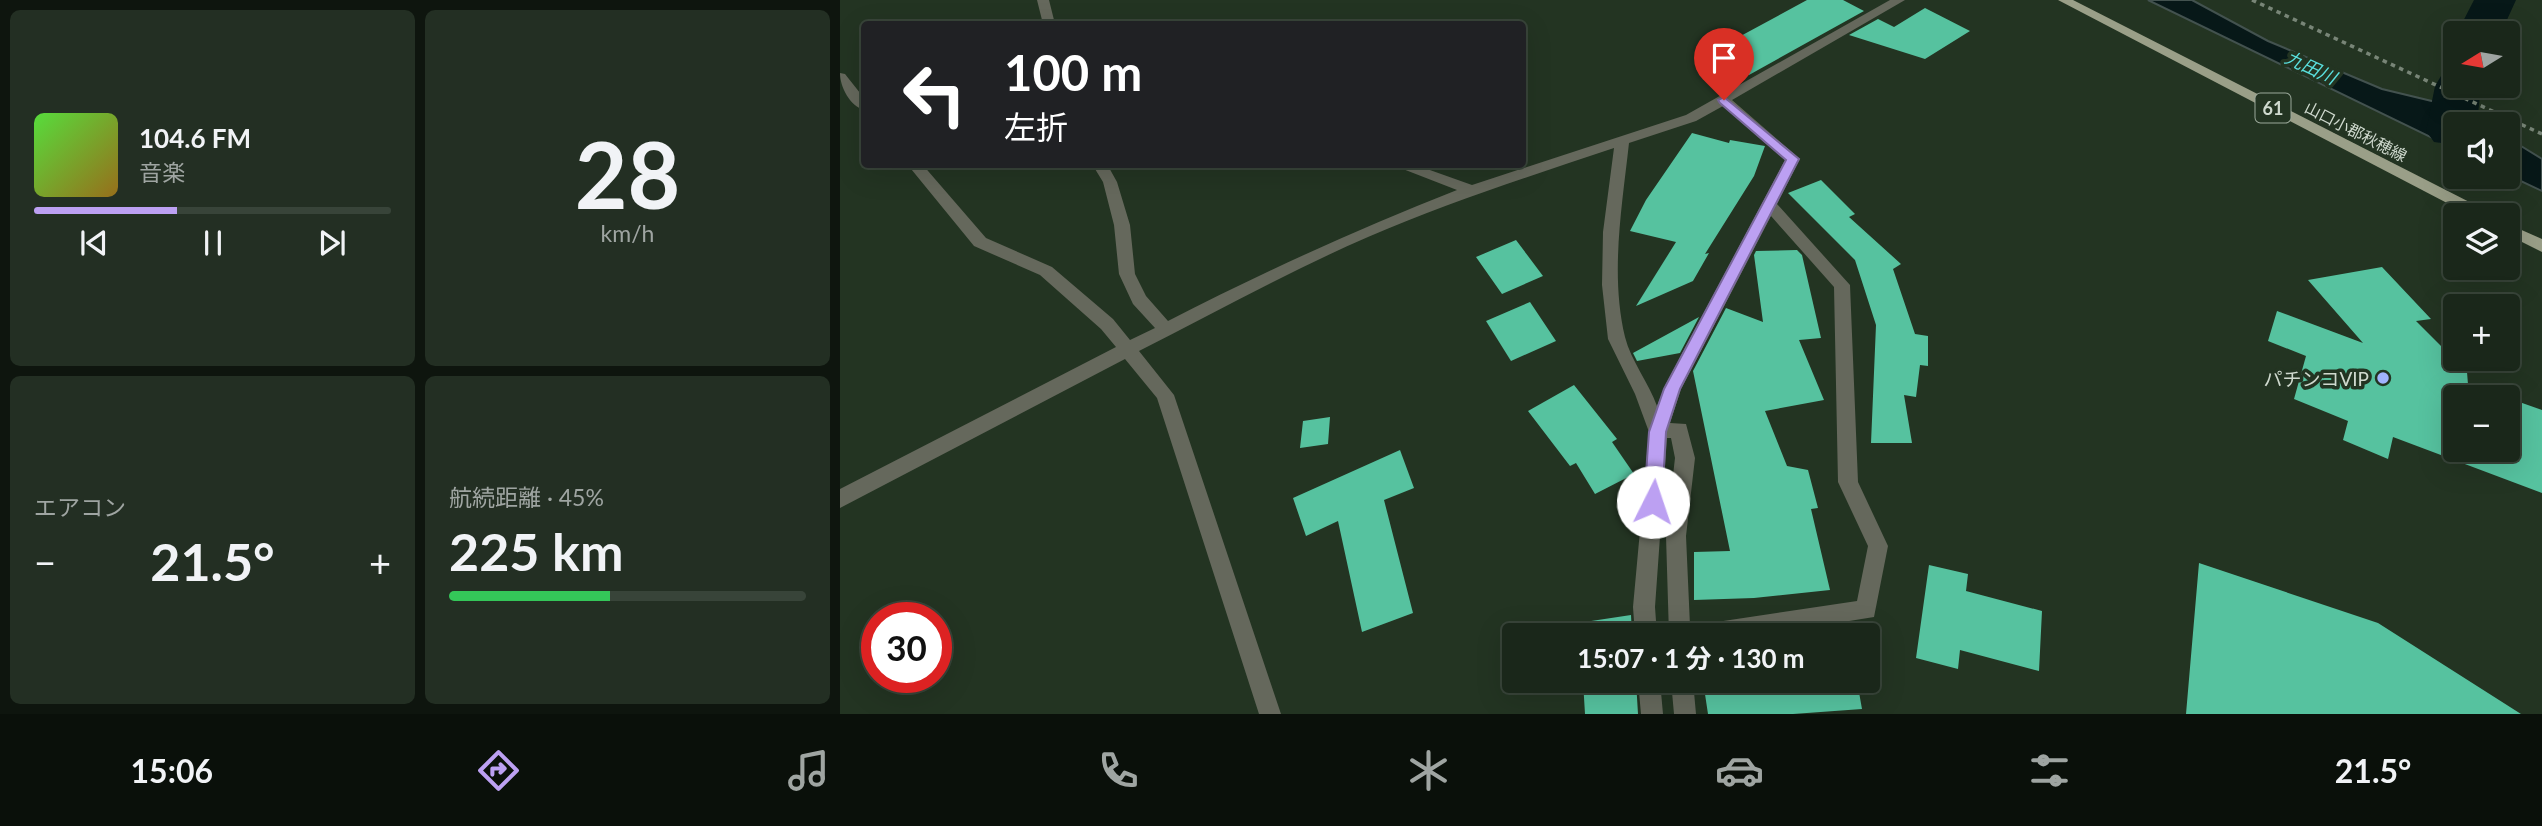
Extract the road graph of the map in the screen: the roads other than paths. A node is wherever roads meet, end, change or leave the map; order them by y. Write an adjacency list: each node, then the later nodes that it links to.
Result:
1 (1043, 0): 4 (street)
2 (1899, 0): 6 (street)
3 (2064, 0): 13 (main road, 山口小郡秋穂線 / 61)
4 (1048, 21)
5 (840, 77): 7 (street)
6 (1724, 100): 8 (street); 14 (street)
7 (861, 102)
8 (1622, 142): 12 (street); 19 (street)
9 (917, 168): 18 (street)
10 (1102, 168): 17 (street)
11 (1409, 168): 12 (street)
12 (1472, 190): 17 (street)
13 (2459, 203)
14 (1769, 205): 19 (street); 23 (street)
15 (2520, 235): 16 (main road)
16 (2542, 246)
17 (1166, 328): 18 (street)
18 (1125, 349): 20 (street); 26 (street)
19 (1658, 432): 21 (street); 22 (street)
20 (840, 499)
21 (1645, 623)
22 (1679, 623)
23 (1776, 623)
24 (1650, 693): 27 (street)
25 (1683, 693): 28 (street)
26 (1270, 714)
27 (1651, 714)
28 (1685, 714)

